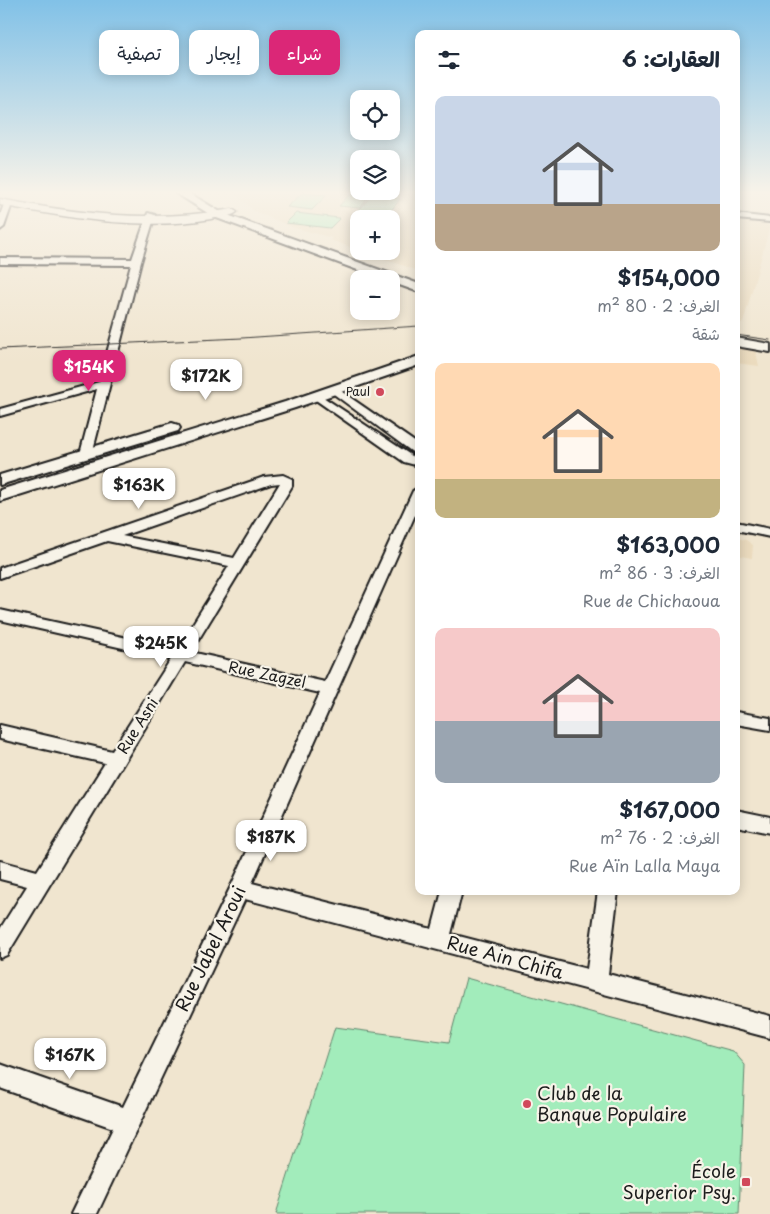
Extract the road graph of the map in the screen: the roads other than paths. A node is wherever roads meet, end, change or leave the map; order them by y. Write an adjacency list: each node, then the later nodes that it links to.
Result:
1 (140, 250): 5 (street)
2 (319, 250): 7 (main road)
3 (334, 250): 6 (main road)
4 (0, 261): 5 (street)
5 (136, 262): 14 (street)
6 (415, 277)
7 (415, 286)
8 (740, 332): 9 (main road)
9 (770, 337)
10 (740, 343): 12 (main road)
11 (415, 348): 19 (main road)
12 (770, 348)
13 (415, 361): 15 (main road)
14 (104, 384): 17 (street); 19 (street)
15 (335, 390): 16 (main road); 18 (street)
16 (317, 396): 20 (street); 22 (main road)
17 (0, 413)
18 (415, 448)
19 (86, 454): 21 (main road)
20 (415, 461)
21 (0, 480)
22 (0, 496)
23 (415, 500): 31 (street, Rue Jabel Aroui)
24 (740, 527): 25 (street)
25 (770, 533)
26 (108, 536): 27 (street); 27 (street, Rue Asni); 28 (street)
27 (239, 563): 30 (street, Rue Asni)
28 (0, 573)
29 (0, 615): 30 (street, Rue Zagzel)
30 (181, 657): 31 (street, Rue Zagzel); 35 (street, Rue Asni)
31 (330, 689): 40 (street, Rue Jabel Aroui)
32 (740, 719): 33 (street)
33 (770, 724)
34 (0, 732): 35 (street)
35 (117, 759): 39 (street, Rue Asni)
36 (740, 819): 37 (street)
37 (770, 825)
38 (0, 870): 39 (street)
39 (42, 881): 44 (street, Rue Asni)
40 (240, 889): 43 (street, Rue Ain Chifa); 48 (street, Rue Jabel Aroui)
41 (451, 895): 43 (street)
42 (607, 895): 45 (street)
43 (439, 941): 45 (street, Rue Ain Chifa)
44 (0, 948)
45 (596, 981): 46 (street, Rue Ain Chifa)
46 (770, 1027)
47 (0, 1076): 48 (street)
48 (128, 1121): 49 (street, Rue Jabel Aroui)
49 (84, 1214)

